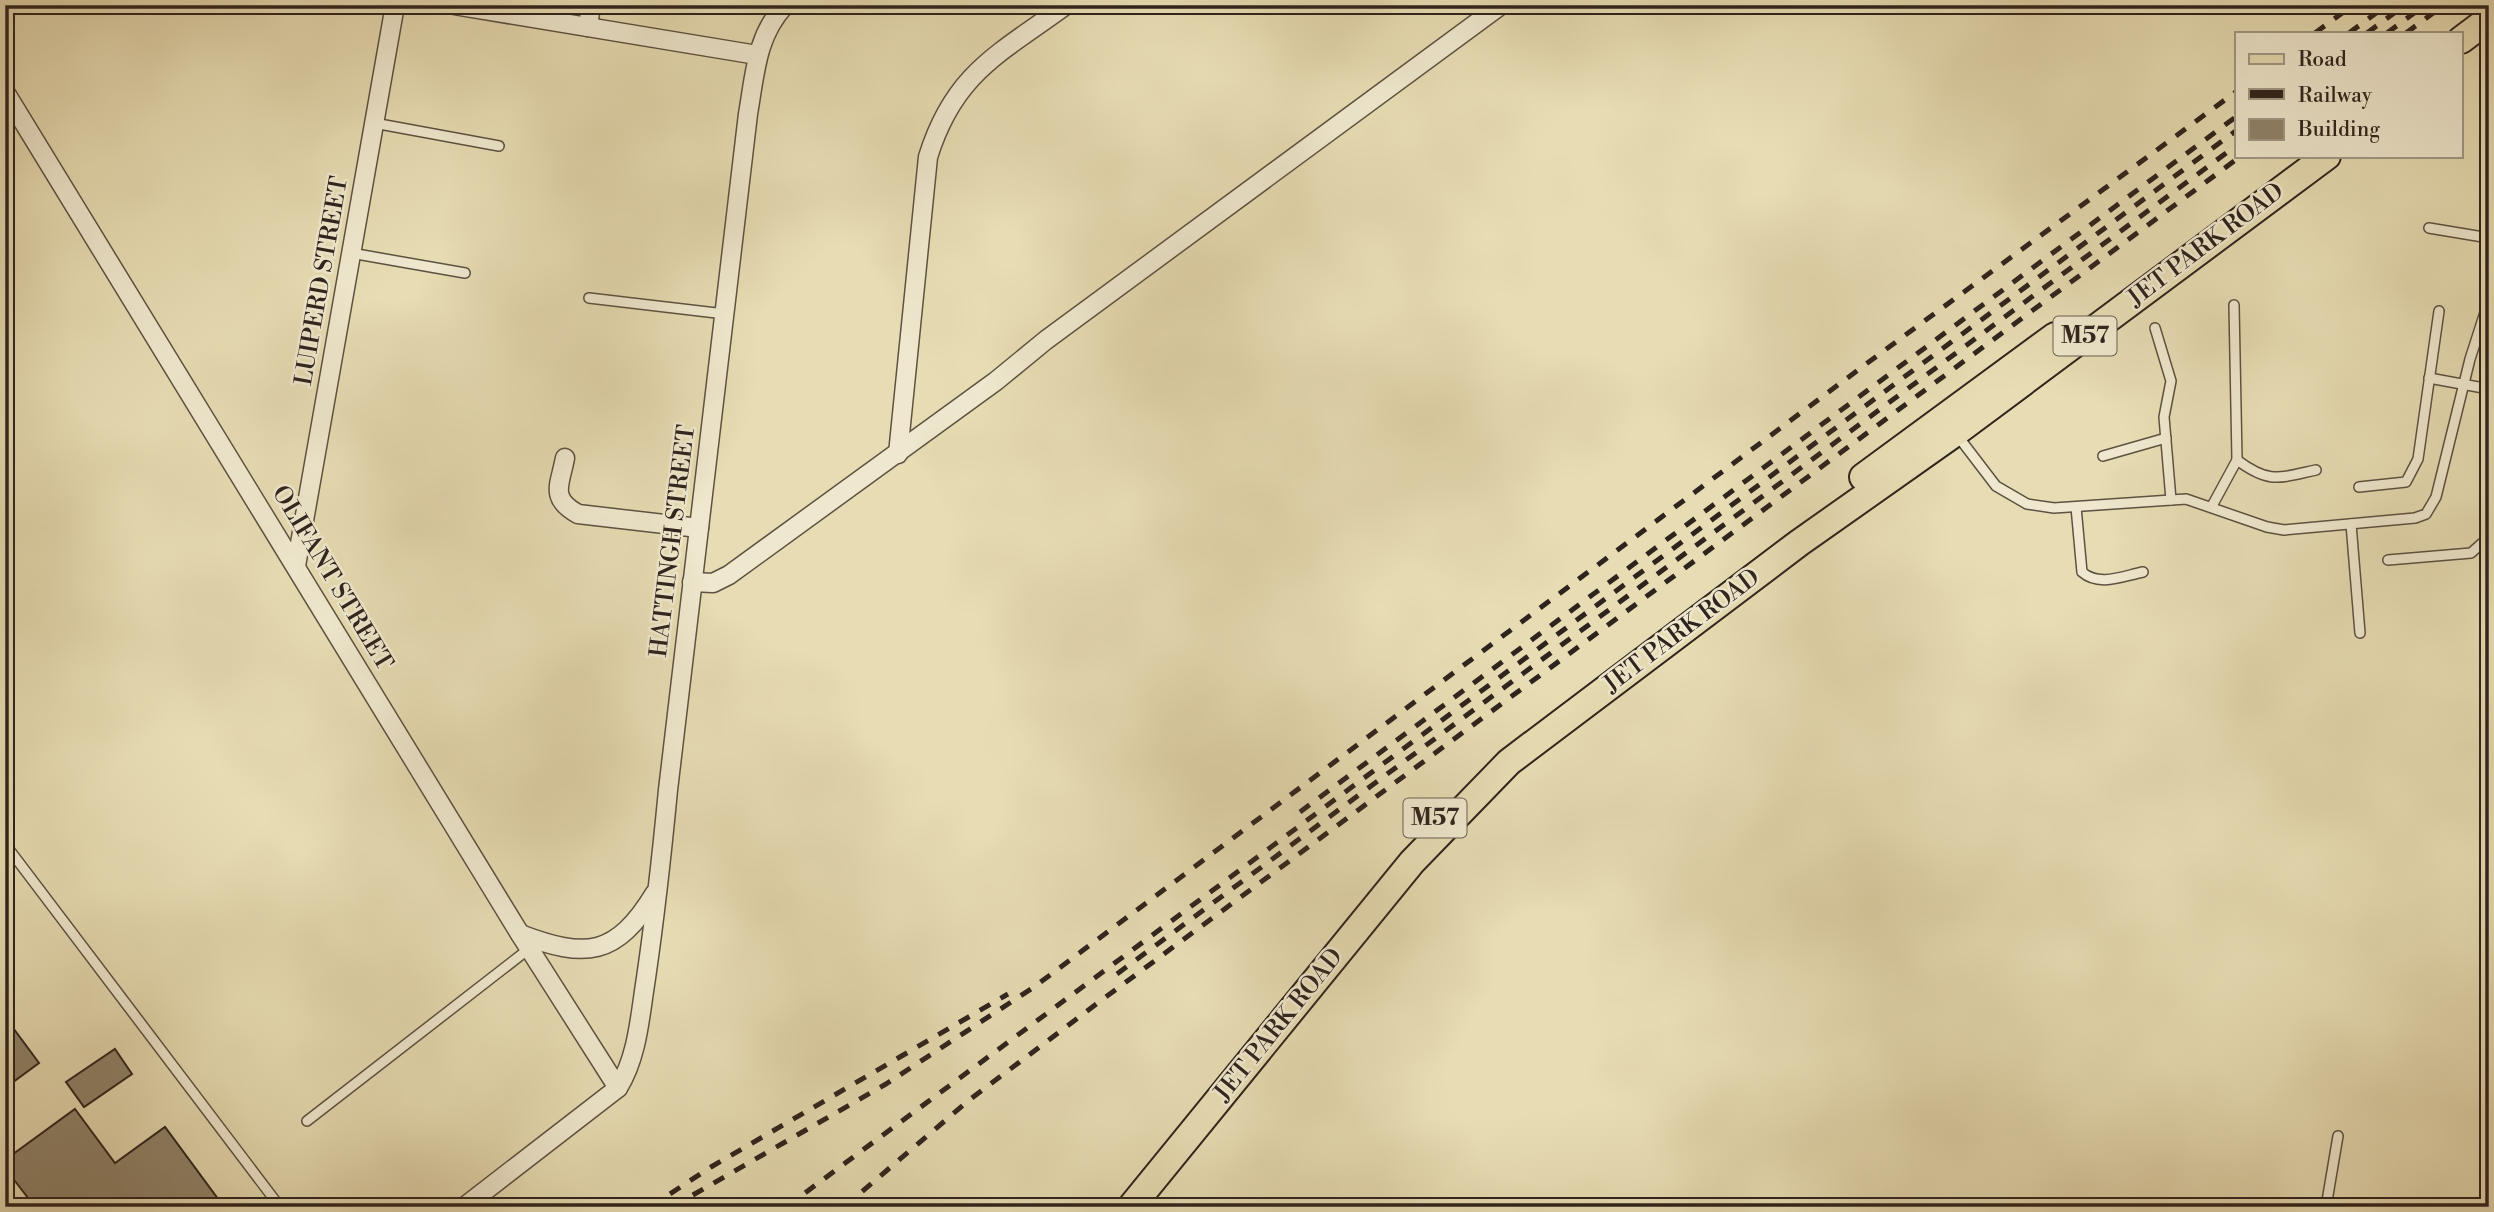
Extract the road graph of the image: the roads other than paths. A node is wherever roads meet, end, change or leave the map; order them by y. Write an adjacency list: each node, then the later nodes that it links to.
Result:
1 (395, 5): 14 (street, LUIPERD STREET)
2 (454, 5): 8 (street)
3 (592, 5): 8 (street)
4 (785, 5): 11 (street, HATTINGH STREET)
5 (1066, 5): 33 (street)
6 (1501, 5): 33 (street)
7 (2489, 19): 10 (main road)
8 (588, 27): 11 (street)
9 (2489, 36): 12 (main road)
10 (2462, 39)
11 (757, 55): 26 (street, HATTINGH STREET)
12 (2462, 55)
13 (5, 92): 46 (street, OLIFANT STREET)
14 (374, 123): 15 (lane); 20 (street, LUIPERD STREET)
15 (499, 146)
16 (2300, 158): 31 (main road, JET PARK ROAD / M57)
17 (2324, 158): 31 (main road, JET PARK ROAD / M57)
18 (2429, 228): 19 (lane)
19 (2489, 238)
20 (351, 253): 21 (lane); 46 (street, LUIPERD STREET)
21 (465, 273)
22 (589, 298): 26 (lane)
23 (2489, 300): 29 (lane)
24 (2234, 305): 36 (lane)
25 (2438, 312): 28 (lane)
26 (725, 314): 43 (street, HATTINGH STREET)
27 (2155, 328): 32 (lane)
28 (2429, 378): 29 (lane); 38 (lane)
29 (2464, 383): 30 (lane); 42 (lane)
30 (2489, 389)
31 (1949, 425): 41 (lane); 60 (main road, JET PARK ROAD / M57); 61 (main road, JET PARK ROAD / M57)
32 (2166, 438): 34 (lane); 39 (lane)
33 (898, 454): 48 (street)
34 (2103, 456)
35 (565, 458): 43 (street)
36 (2237, 460): 37 (lane); 40 (lane)
37 (2316, 470)
38 (2359, 487)
39 (2171, 500): 40 (lane); 41 (lane)
40 (2212, 506): 42 (lane)
41 (2076, 507): 47 (lane)
42 (2351, 524): 49 (lane)
43 (699, 528): 48 (street, HATTINGH STREET)
44 (2489, 537): 45 (lane)
45 (2388, 560)
46 (296, 566): 52 (street, OLIFANT STREET)
47 (2143, 572)
48 (692, 582): 51 (street, HATTINGH STREET)
49 (2360, 633)
50 (5, 844): 58 (lane)
51 (660, 884): 52 (street); 53 (street, HATTINGH STREET)
52 (525, 941): 53 (street, OLIFANT STREET); 54 (lane)
53 (618, 1088): 59 (street)
54 (307, 1121)
55 (2338, 1136): 62 (lane)
56 (5, 1198): 57 (lane)
57 (12, 1207)
58 (280, 1207)
59 (464, 1207)
60 (1110, 1207)
61 (1131, 1207)
62 (2326, 1207)

